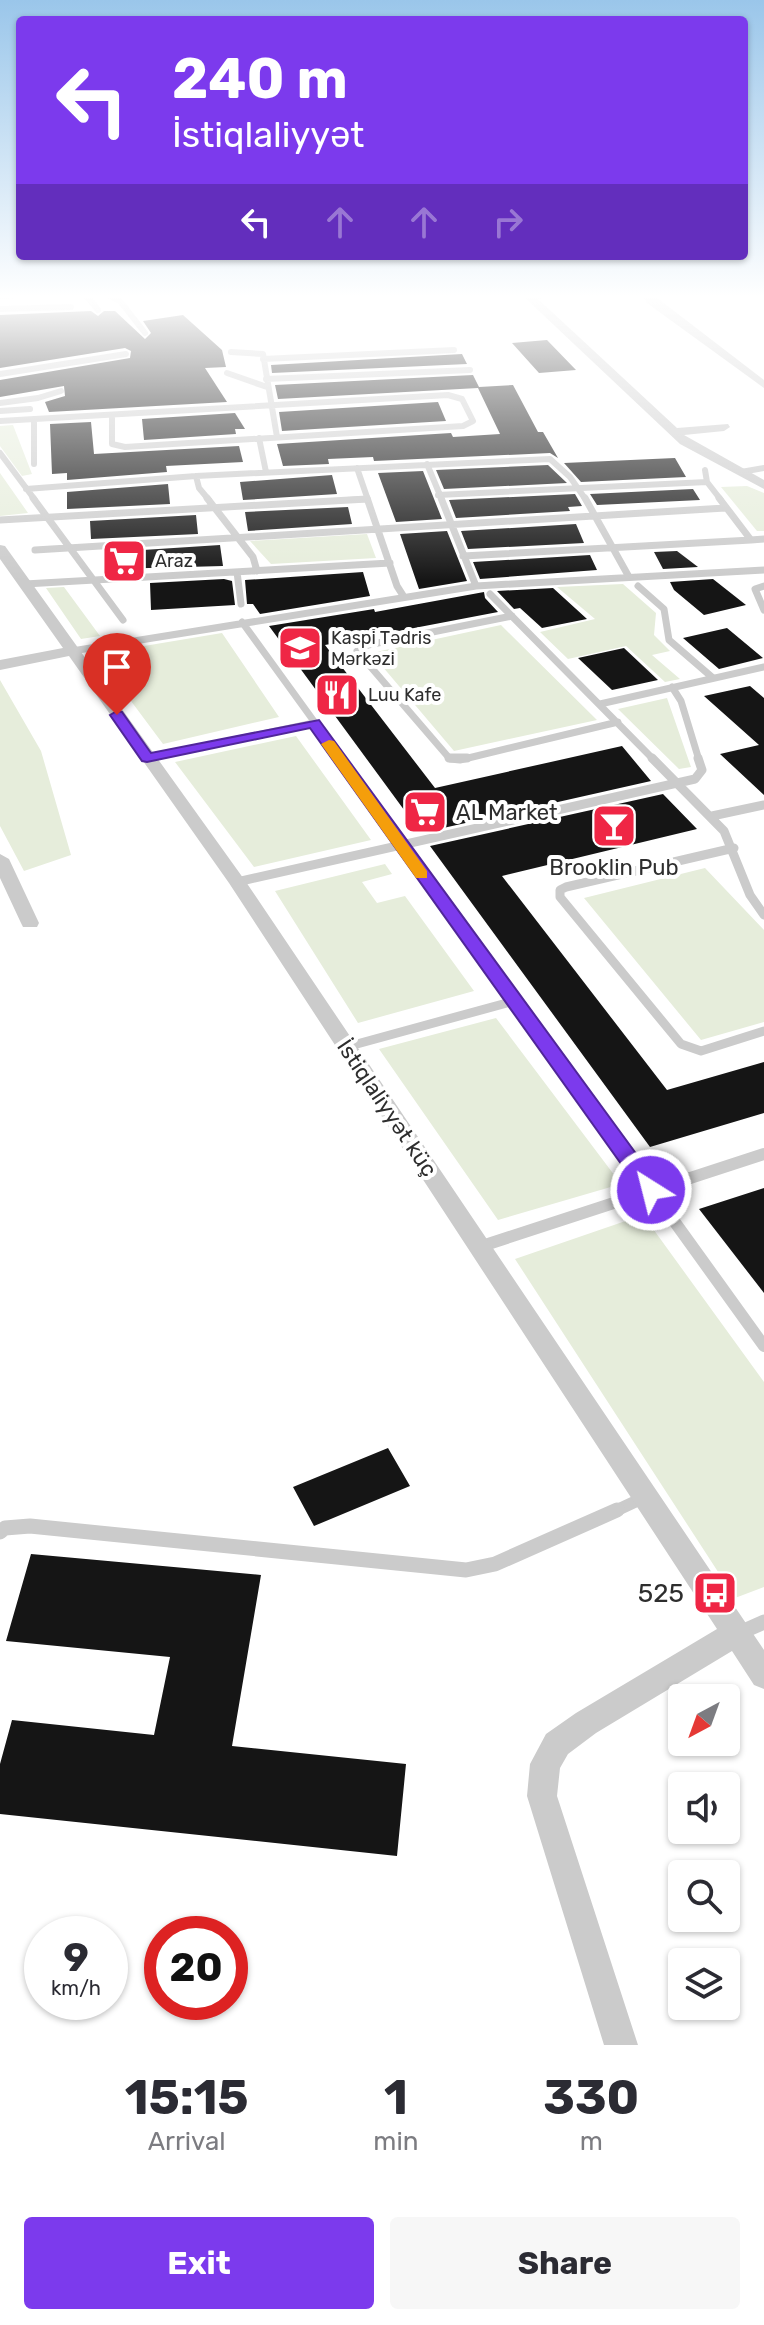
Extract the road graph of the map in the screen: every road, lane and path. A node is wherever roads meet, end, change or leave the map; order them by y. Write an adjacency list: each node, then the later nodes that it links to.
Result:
1 (267, 389): 5 (lane)
2 (628, 389): 12 (street)
3 (61, 391): 4 (lane)
4 (0, 403)
5 (270, 406): 8 (lane); 13 (lane); 13 (lane)
6 (30, 409): 7 (lane)
7 (0, 411)
8 (112, 415): 9 (lane); 14 (lane)
9 (34, 419): 10 (lane); 16 (lane)
10 (0, 421)
11 (724, 427): 12 (street)
12 (674, 432): 22 (street)
13 (277, 437): 14 (lane)
14 (259, 438): 21 (lane)
15 (0, 453): 27 (lane)
16 (34, 464)
17 (427, 464): 18 (lane); 26 (lane); 28 (lane)
18 (357, 468): 21 (lane); 29 (lane)
19 (764, 468): 22 (lane)
20 (705, 470): 24 (lane)
21 (266, 472): 23 (lane)
22 (741, 472): 25 (street)
23 (196, 476): 27 (lane); 30 (lane)
24 (707, 482): 26 (lane); 31 (lane)
25 (764, 485)
26 (577, 487): 28 (lane); 32 (lane)
27 (26, 489): 33 (lane)
28 (438, 495): 35 (lane)
29 (367, 499): 30 (lane); 36 (lane)
30 (216, 508): 33 (lane); 37 (lane)
31 (725, 508): 32 (lane); 39 (lane)
32 (596, 517): 35 (lane); 40 (lane)
33 (45, 518): 34 (lane); 41 (lane)
34 (0, 520)
35 (450, 526): 36 (lane); 44 (lane)
36 (379, 530): 37 (lane); 45 (lane)
37 (238, 539): 41 (lane); 47 (lane)
38 (764, 539): 39 (lane)
39 (751, 540): 40 (lane)
40 (612, 547): 44 (lane); 49 (lane)
41 (69, 548): 43 (lane); 50 (lane)
42 (0, 549): 51 (street, İstiqlaliyyət küç)
43 (35, 550)
44 (463, 556): 52 (lane)
45 (390, 563): 47 (lane); 56 (lane)
46 (764, 570): 49 (lane)
47 (257, 571): 48 (lane)
48 (237, 572): 50 (lane); 57 (lane)
49 (629, 577): 52 (lane)
50 (90, 579): 51 (lane); 60 (lane)
51 (25, 584): 62 (street, İstiqlaliyyət küç)
52 (476, 586): 56 (lane)
53 (638, 586): 65 (lane)
54 (764, 586): 58 (lane)
55 (490, 594): 59 (lane)
56 (404, 597): 61 (lane)
57 (241, 604)
58 (764, 610)
59 (512, 616): 67 (lane); 68 (lane)
60 (123, 620)
61 (242, 622): 62 (lane); 69 (lane)
62 (72, 651): 63 (street); 70 (street, İstiqlaliyyət küç)
63 (0, 665)
64 (764, 667): 65 (lane)
65 (713, 678): 66 (lane)
66 (672, 687): 67 (lane); 71 (lane)
67 (600, 704): 68 (lane)
68 (618, 722): 71 (lane)
69 (314, 723): 70 (lane); 74 (lane)
70 (147, 758): 77 (street, İstiqlaliyyət küç)
71 (679, 783): 73 (lane); 74 (lane)
72 (764, 805): 73 (lane)
73 (712, 816): 75 (lane)
74 (399, 844): 77 (lane); 80 (lane)
75 (734, 848): 78 (lane); 81 (lane)
76 (0, 859): 79 (street)
77 (237, 882): 82 (street, İstiqlaliyyət küç)
78 (764, 915)
79 (30, 923)
80 (514, 1001): 82 (lane); 84 (lane)
81 (764, 1031)
82 (346, 1047): 85 (street, İstiqlaliyyət küç)
83 (763, 1156): 84 (lane)
84 (651, 1190): 85 (lane); 86 (lane)
85 (479, 1247): 87 (street, İstiqlaliyyət küç)
86 (764, 1346)
87 (645, 1497): 88 (lane); 90 (street, İstiqlaliyyət küç)
88 (0, 1532)
89 (764, 1622): 90 (lane)
90 (735, 1634): 91 (street, İstiqlaliyyət küç); 92 (street)
91 (764, 1675)
92 (621, 2045)

